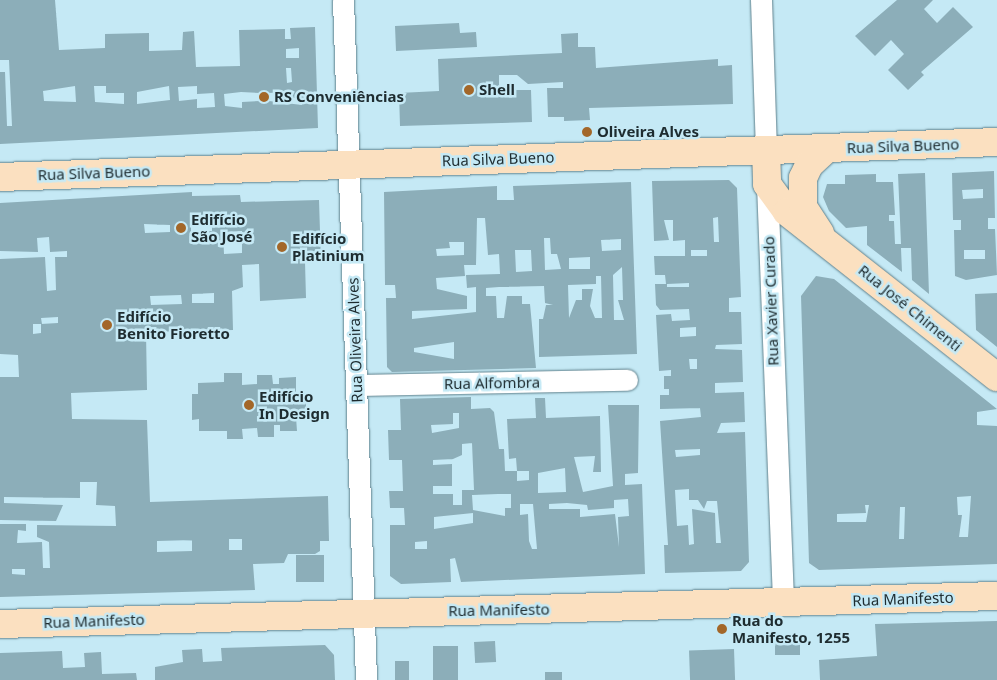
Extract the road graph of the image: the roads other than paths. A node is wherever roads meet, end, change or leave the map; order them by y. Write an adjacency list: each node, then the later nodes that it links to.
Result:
1 (343, 0): 6 (street, Rua Oliveira Alves)
2 (761, 0): 5 (street, Rua Xavier Curado)
3 (997, 142): 4 (main road, Rua Silva Bueno)
4 (827, 148): 5 (main road, Rua Silva Bueno); 9 (main road, Rua José Chimenti)
5 (766, 150): 6 (main road, Rua Silva Bueno); 8 (main road, Rua Xavier Curado)
6 (349, 164): 7 (main road, Rua Silva Bueno); 12 (street, Rua Oliveira Alves)
7 (0, 176)
8 (767, 184): 9 (main road, Rua José Chimenti); 14 (street, Rua Xavier Curado)
9 (823, 238): 10 (main road, Rua José Chimenti)
10 (997, 377)
11 (628, 380): 12 (street, Rua Alfombra)
12 (356, 386): 15 (street, Rua Oliveira Alves)
13 (997, 596): 14 (main road, Rua Manifesto)
14 (783, 603): 15 (main road, Rua Manifesto)
15 (364, 614): 16 (main road, Rua Manifesto); 17 (street, Rua Oliveira Alves)
16 (0, 624)
17 (366, 680)

